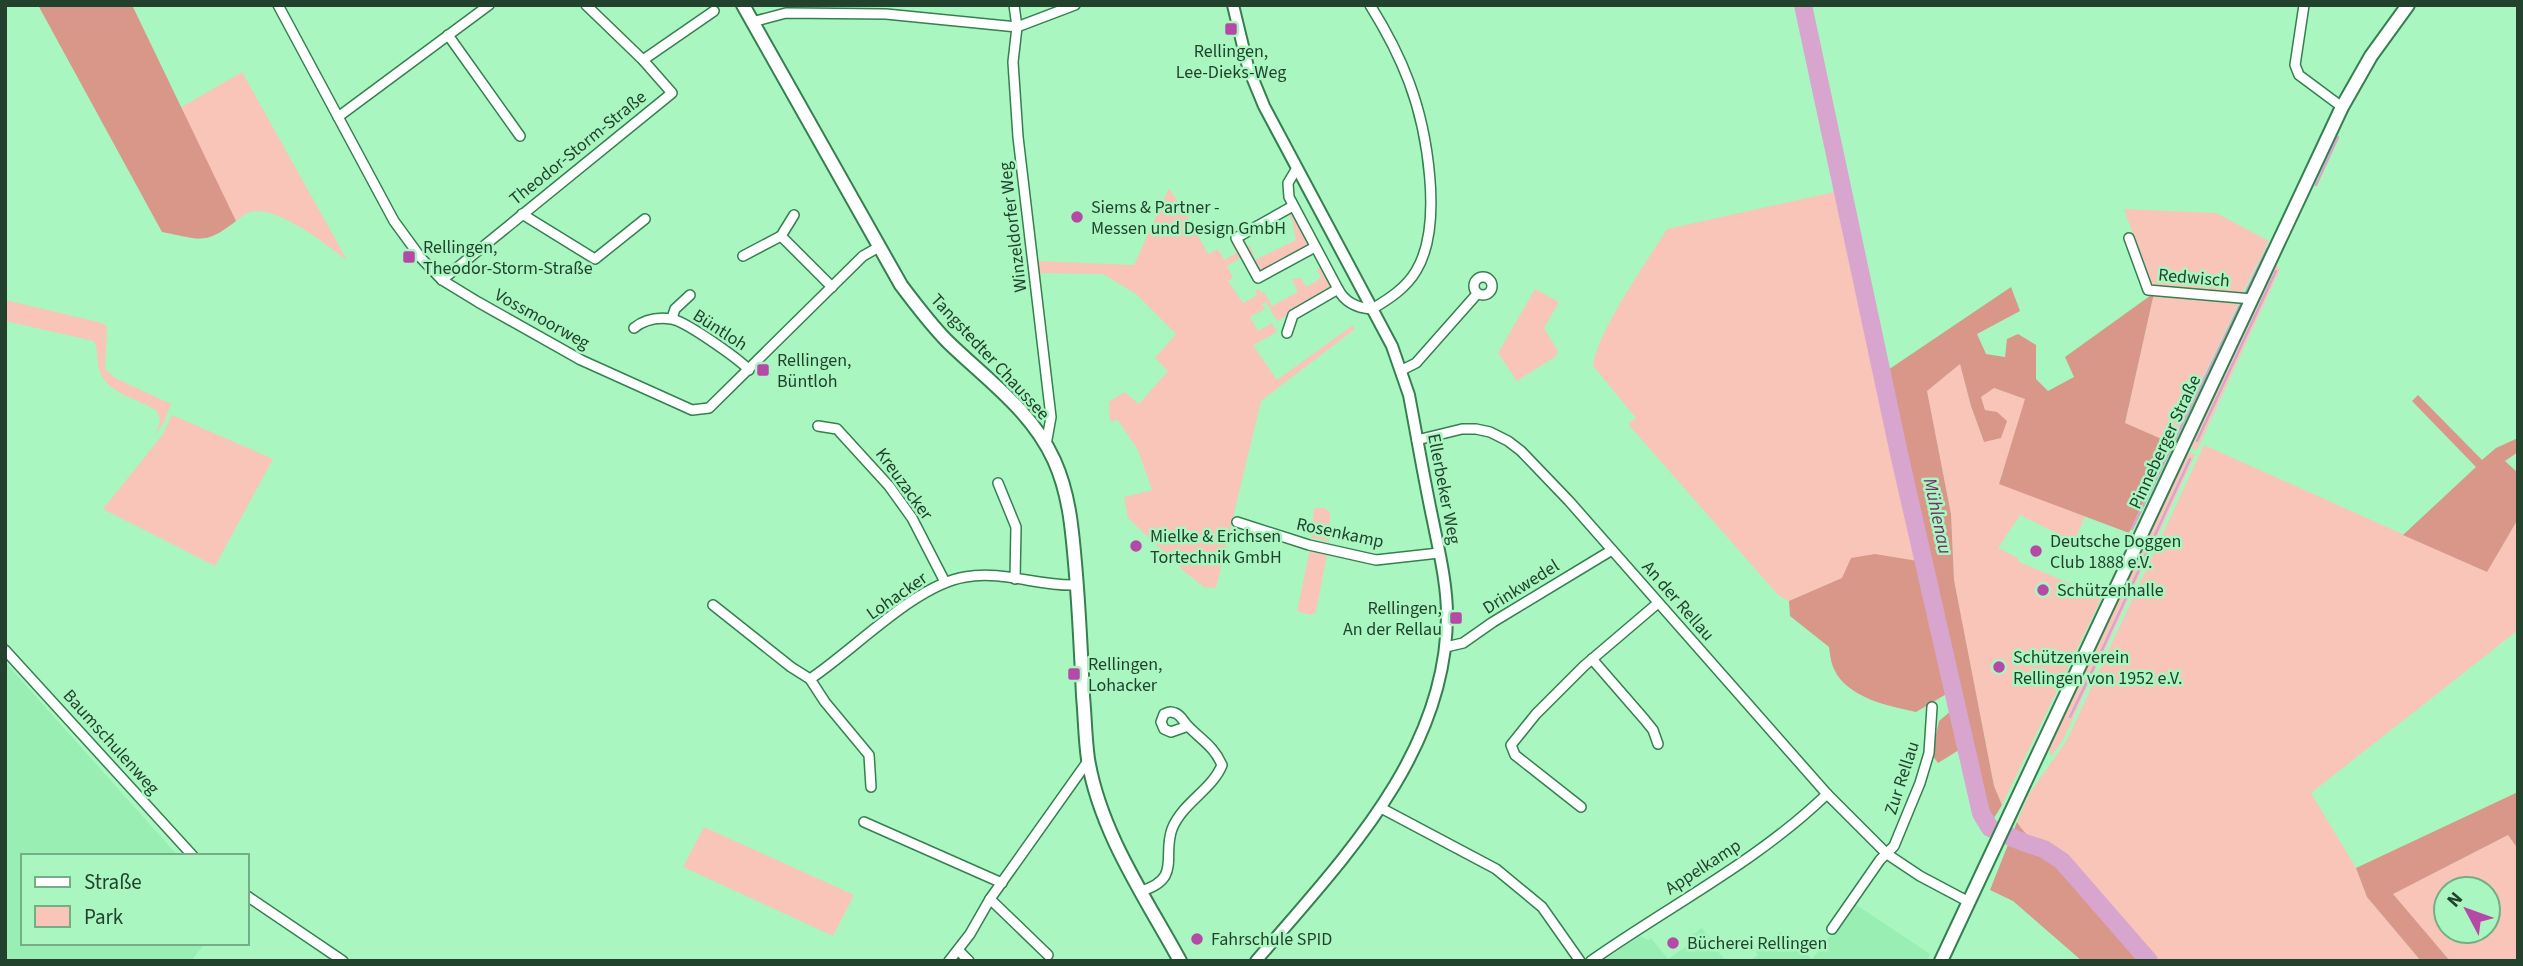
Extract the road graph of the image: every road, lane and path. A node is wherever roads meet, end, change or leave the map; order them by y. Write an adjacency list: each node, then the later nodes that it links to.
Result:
1 (278, 5): 17 (street, Vossmoorweg)
2 (489, 5): 14 (street)
3 (586, 5): 15 (street, Theodor-Storm-Straße)
4 (743, 5): 12 (main road, Tangstedter Chaussee)
5 (1014, 5): 13 (street, Winzeldorfer Weg)
6 (1075, 5): 13 (street)
7 (1233, 5): 19 (street, Ellerbeker Weg)
8 (1370, 5): 35 (street)
9 (2304, 5): 16 (street)
10 (2407, 5): 16 (main road, Pinneberger Straße)
11 (714, 11): 15 (street)
12 (752, 22): 13 (street); 26 (main road, Tangstedter Chaussee)
13 (1017, 27): 43 (street, Winzeldorfer Weg)
14 (448, 35): 17 (street); 18 (street)
15 (643, 60): 21 (street, Theodor-Storm-Straße)
16 (2342, 107): 34 (main road, Pinneberger Straße)
17 (338, 117): 29 (street, Vossmoorweg)
18 (520, 136)
19 (1297, 168): 20 (street); 35 (street, Ellerbeker Weg)
20 (1293, 206): 27 (street); 27 (street)
21 (522, 214): 23 (street); 29 (street, Theodor-Storm-Straße)
22 (794, 215): 24 (street)
23 (646, 219)
24 (781, 236): 28 (street); 30 (street)
25 (2129, 238): 34 (street, Redwisch)
26 (879, 247): 30 (street, Vossmoorweg); 43 (main road, Tangstedter Chaussee)
27 (1315, 247): 31 (street)
28 (743, 256)
29 (442, 280): 39 (street, Vossmoorweg)
30 (832, 287): 39 (street, Vossmoorweg)
31 (1338, 289): 35 (street); 38 (street)
32 (1477, 294): 40 (street)
33 (690, 295): 36 (street, Büntloh)
34 (2252, 299): 72 (main road, Pinneberger Straße)
35 (1372, 309): 40 (street, Ellerbeker Weg)
36 (672, 318): 37 (street, Büntloh); 39 (street, Büntloh)
37 (634, 328)
38 (1287, 333)
39 (749, 370)
40 (1402, 370): 42 (street, Ellerbeker Weg)
41 (818, 426): 49 (street, Kreuzacker)
42 (1417, 440): 46 (street, An der Rellau); 47 (street, Ellerbeker Weg)
43 (1046, 445): 50 (main road, Tangstedter Chaussee)
44 (998, 482): 48 (street)
45 (1237, 522): 47 (street, Rosenkamp)
46 (1612, 550): 51 (street, An der Rellau); 53 (street, Drinkwedel)
47 (1439, 552): 53 (street, Ellerbeker Weg)
48 (1016, 579): 49 (street, Lohacker); 50 (street, Lohacker)
49 (945, 582): 56 (street, Lohacker)
50 (1077, 585): 60 (main road, Tangstedter Chaussee)
51 (1658, 603): 55 (street); 62 (street, An der Rellau)
52 (713, 605): 56 (street)
53 (1446, 647): 64 (street, Ellerbeker Weg)
54 (7, 652): 66 (street, Baumschulenweg)
55 (1591, 659): 59 (street); 63 (street)
56 (810, 679): 61 (street)
57 (1933, 707): 67 (street, Zur Rellau)
58 (1188, 726): 69 (street)
59 (1658, 744)
60 (1088, 761): 68 (street); 69 (main road, Tangstedter Chaussee)
61 (871, 787)
62 (1827, 794): 67 (street, An der Rellau); 82 (street, Appelkamp)
63 (1581, 807)
64 (1381, 808): 80 (street, Ellerbeker Weg); 81 (street)
65 (864, 822): 68 (street)
66 (191, 854)
67 (1886, 854): 72 (street, An der Rellau); 73 (street)
68 (1002, 883): 71 (street)
69 (1141, 891): 79 (main road, Tangstedter Chaussee)
70 (248, 897): 76 (street)
71 (990, 899): 74 (street); 75 (street)
72 (1969, 902): 83 (main road, Pinneberger Straße)
73 (1832, 929)
74 (958, 950): 77 (street); 78 (street)
75 (1048, 955)
76 (344, 961)
77 (949, 961)
78 (969, 961)
79 (1180, 961)
80 (1256, 961)
81 (1580, 961)
82 (1591, 961)
83 (1941, 961)

